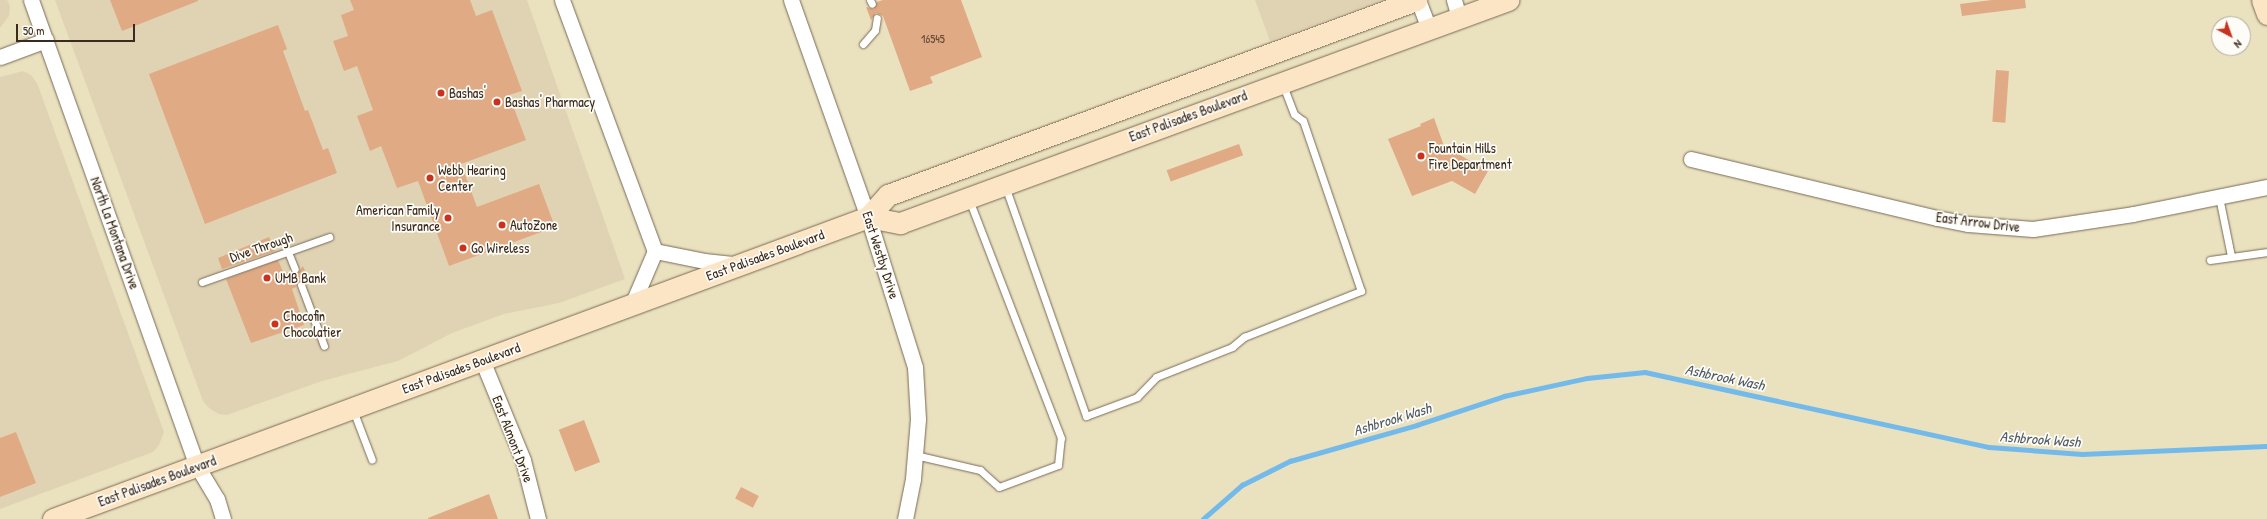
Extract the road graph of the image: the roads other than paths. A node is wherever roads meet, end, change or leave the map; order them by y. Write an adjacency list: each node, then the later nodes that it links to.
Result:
1 (31, 0): 11 (street, North La Montana Drive)
2 (562, 0): 22 (street)
3 (791, 0): 20 (street, East Westby Drive)
4 (1417, 0): 10 (street); 20 (street, East Palisades Boulevard)
5 (1508, 0): 7 (street, East Palisades Boulevard)
6 (2262, 0): 8 (street)
7 (1457, 9): 10 (street, East Palisades Boulevard)
8 (2267, 14)
9 (877, 18): 12 (lane)
10 (1429, 29): 14 (street, East Palisades Boulevard)
11 (46, 40): 13 (street); 37 (street, North La Montana Drive)
12 (863, 44)
13 (0, 57)
14 (1282, 81): 16 (street, East Palisades Boulevard); 16 (lane)
15 (1691, 159): 18 (street, East Arrow Drive)
16 (1004, 184): 19 (street, East Palisades Boulevard)
17 (2267, 187): 18 (street, East Arrow Drive)
18 (2219, 197): 25 (lane)
19 (968, 198): 20 (street, East Palisades Boulevard); 35 (lane)
20 (868, 217): 27 (street, East Palisades Boulevard); 35 (street, East Westby Drive)
21 (329, 237): 23 (lane, Dive Through)
22 (655, 251): 27 (street); 31 (street)
23 (288, 252): 28 (lane); 29 (lane, Dive Through)
24 (2267, 252): 25 (lane)
25 (2231, 256): 26 (lane)
26 (2210, 260)
27 (741, 264): 31 (street, East Palisades Boulevard)
28 (295, 269)
29 (202, 282)
30 (301, 285): 32 (lane)
31 (632, 305): 33 (street, East Palisades Boulevard)
32 (324, 346)
33 (482, 360): 34 (street, East Palisades Boulevard); 40 (street, East Almont Drive)
34 (352, 408): 36 (lane); 37 (street, East Palisades Boulevard)
35 (914, 455): 41 (street, East Westby Drive)
36 (372, 460)
37 (197, 466): 38 (street, East Palisades Boulevard); 39 (street, North La Montana Drive)
38 (53, 519)
39 (223, 519)
40 (538, 519)
41 (905, 519)

